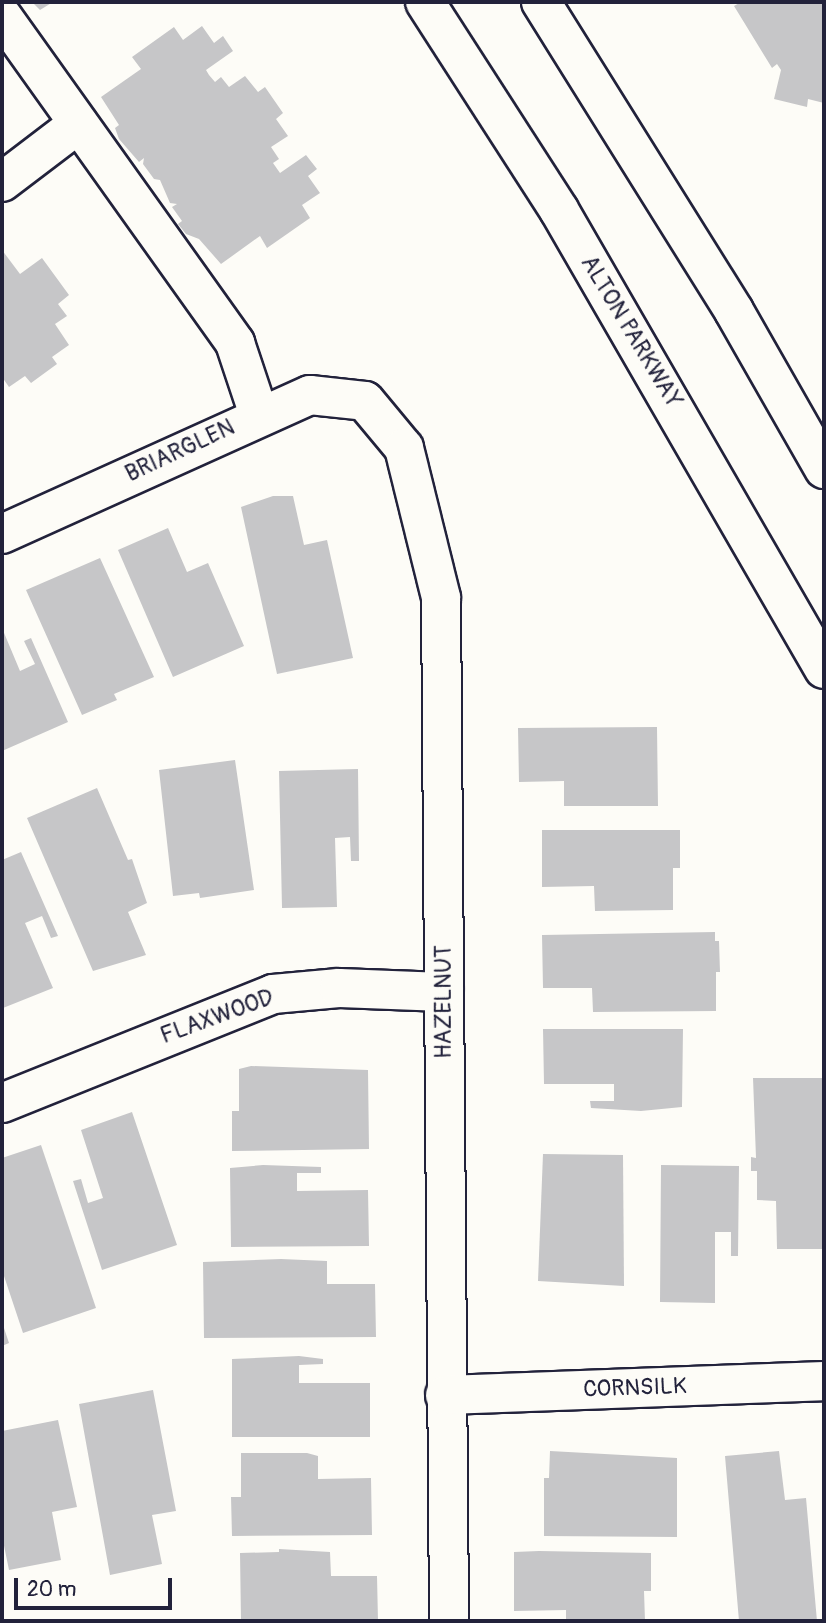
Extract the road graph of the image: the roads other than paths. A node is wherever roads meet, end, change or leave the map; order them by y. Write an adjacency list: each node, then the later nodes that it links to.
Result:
1 (425, 2): 10 (street, ALTON PARKWAY)
2 (541, 2): 8 (street)
3 (2, 16): 4 (street)
4 (78, 124): 5 (street); 7 (street)
5 (2, 182)
6 (365, 401): 7 (street, BRIARGLEN); 11 (street, HAZELNUT)
7 (259, 415): 9 (street, BRIARGLEN)
8 (824, 470)
9 (2, 534)
10 (824, 669)
11 (444, 992): 12 (street, FLAXWOOD); 14 (street, HAZELNUT)
12 (2, 1103)
13 (824, 1381): 14 (street, CORNSILK)
14 (445, 1395): 15 (street, HAZELNUT)
15 (449, 1621)

